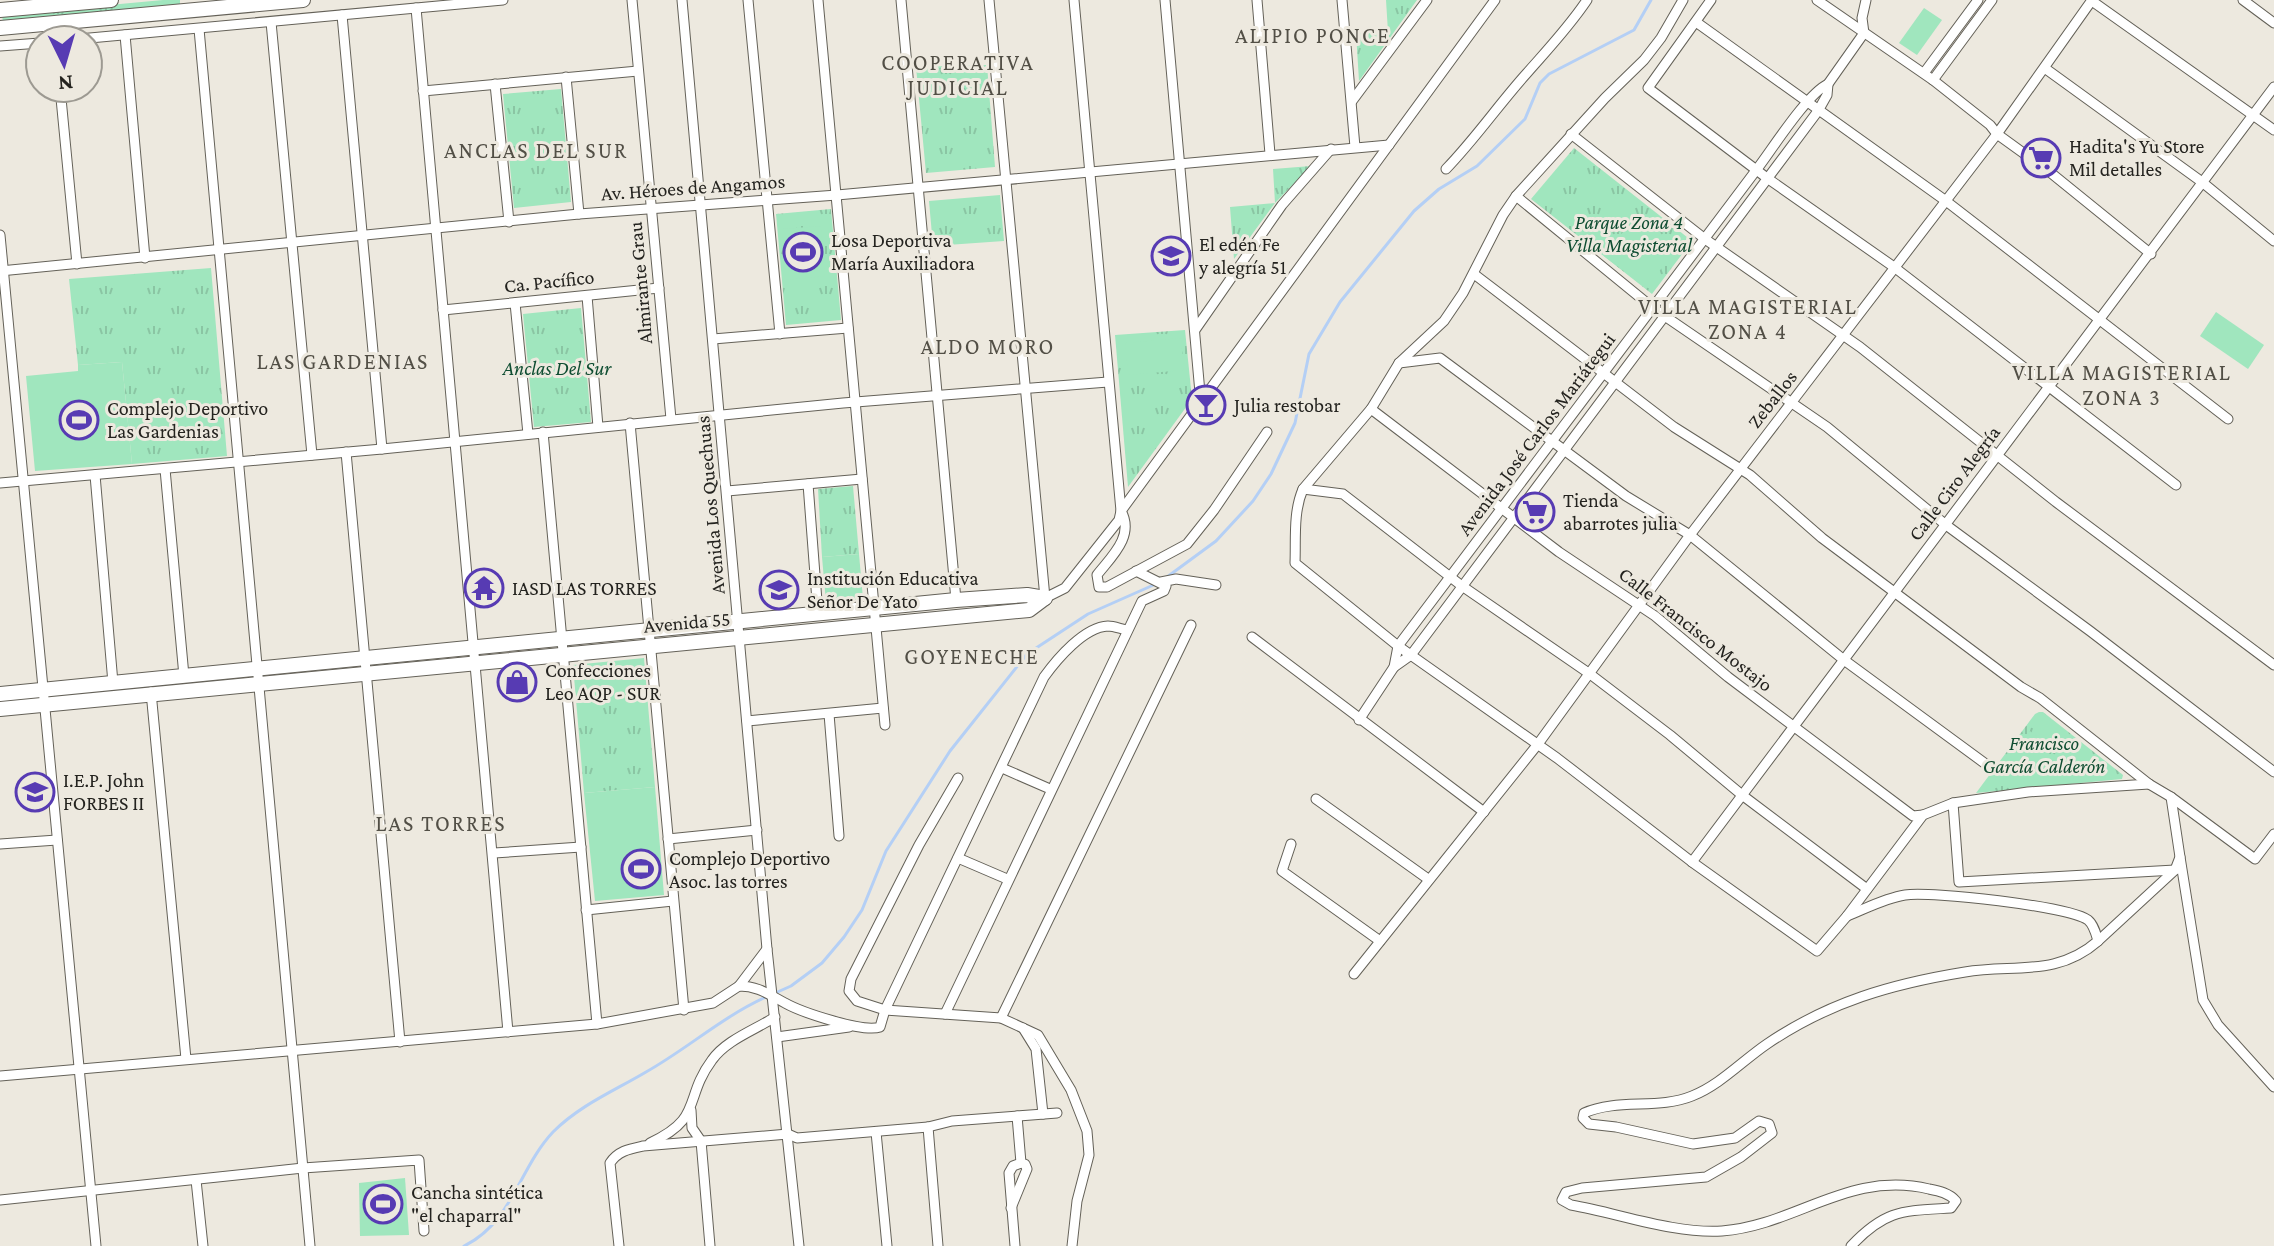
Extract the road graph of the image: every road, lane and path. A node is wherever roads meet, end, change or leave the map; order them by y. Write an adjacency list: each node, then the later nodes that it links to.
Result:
1 (111, 0): 26 (street)
2 (303, 0): 31 (street)
3 (503, 0): 25 (street)
4 (632, 0): 39 (street, Almirante Grau)
5 (682, 0): 71 (street, Avenida Los Quechuas)
6 (748, 0): 69 (street)
7 (818, 0): 67 (street)
8 (901, 0): 66 (street)
9 (989, 0): 64 (street)
10 (1074, 0): 62 (street)
11 (1165, 0): 59 (street)
12 (1257, 0): 58 (street)
13 (1342, 0): 47 (street)
14 (1427, 0): 47 (street)
15 (1495, 0): 55 (street)
16 (1587, 0): 60 (street)
17 (1683, 0): 53 (street)
18 (1711, 0): 29 (street)
19 (1817, 0): 33 (street)
20 (1866, 0): 33 (street)
21 (1978, 0): 40 (street)
22 (1992, 0): 42 (street)
23 (2092, 0): 38 (street, Zeballos); 51 (street)
24 (2243, 0): 30 (street)
25 (416, 8): 27 (street); 46 (street)
26 (0, 10)
27 (342, 15): 28 (street); 77 (street)
28 (271, 22): 32 (street); 80 (street)
29 (1696, 22): 48 (street); 61 (street)
30 (2274, 23)
31 (0, 28)
32 (199, 29): 34 (street); 82 (street)
33 (1864, 33): 40 (street); 44 (street)
34 (125, 35): 35 (street); 84 (street)
35 (104, 37)
36 (24, 44): 37 (street)
37 (0, 46)
38 (2046, 69): 54 (street, Zeballos); 65 (street)
39 (638, 71): 41 (street); 72 (street, Almirante Grau)
40 (1924, 73): 42 (street)
41 (566, 77): 43 (street); 73 (street)
42 (1933, 80): 54 (street)
43 (495, 84): 46 (street); 74 (street)
44 (1828, 84): 48 (street, Avenida José Carlos Mariátegui); 50 (street, Avenida José Carlos Mariátegui)
45 (2274, 87): 51 (street, Calle Ciro Alegría)
46 (423, 91): 75 (street)
47 (1352, 101): 56 (street)
48 (1808, 103): 50 (street); 61 (street, Avenida José Carlos Mariátegui)
49 (62, 104): 85 (street)
50 (1818, 111): 63 (street, Avenida José Carlos Mariátegui); 70 (street)
51 (2254, 114): 52 (street); 65 (street, Calle Ciro Alegría)
52 (2274, 130)
53 (1571, 134): 68 (street); 78 (street)
54 (1997, 134): 70 (street, Zeballos); 83 (street)
55 (1389, 145): 56 (street, Av. Héroes de Angamos); 110 (street)
56 (1355, 147): 57 (street, Av. Héroes de Angamos)
57 (1331, 149): 58 (street, Av. Héroes de Angamos); 97 (street)
58 (1270, 154): 59 (street, Av. Héroes de Angamos)
59 (1180, 163): 62 (street, Av. Héroes de Angamos); 97 (street)
60 (1446, 169)
61 (1757, 169): 63 (street); 78 (street, Avenida José Carlos Mariátegui)
62 (1090, 172): 64 (street, Av. Héroes de Angamos); 103 (street)
63 (1767, 178): 81 (street, Avenida José Carlos Mariátegui); 86 (street)
64 (1005, 180): 66 (street, Av. Héroes de Angamos); 105 (street)
65 (2202, 182): 79 (street); 83 (street, Calle Ciro Alegría)
66 (919, 187): 67 (street, Av. Héroes de Angamos); 107 (street)
67 (837, 195): 69 (street, Av. Héroes de Angamos); 96 (street)
68 (1516, 196): 88 (street); 92 (street)
69 (768, 200): 71 (street, Av. Héroes de Angamos); 98 (street)
70 (1946, 201): 86 (street, Zeballos); 95 (street)
71 (700, 205): 72 (street, Av. Héroes de Angamos); 100 (street, Avenida Los Quechuas)
72 (652, 208): 73 (street, Av. Héroes de Angamos); 89 (street, Almirante Grau)
73 (579, 214): 74 (street, Av. Héroes de Angamos)
74 (509, 222): 75 (street, Av. Héroes de Angamos)
75 (436, 229): 77 (street, Av. Héroes de Angamos); 93 (street)
76 (0, 235): 87 (street)
77 (362, 237): 80 (street, Av. Héroes de Angamos); 122 (street)
78 (1705, 239): 81 (street); 92 (street, Avenida José Carlos Mariátegui)
79 (2274, 241)
80 (291, 244): 82 (street, Av. Héroes de Angamos); 125 (street)
81 (1717, 247): 94 (street, Avenida José Carlos Mariátegui); 99 (street)
82 (219, 251): 84 (street, Av. Héroes de Angamos); 127 (street)
83 (2151, 254): 95 (street, Calle Ciro Alegría)
84 (145, 258): 85 (street, Av. Héroes de Angamos)
85 (77, 264): 87 (street, Av. Héroes de Angamos)
86 (1894, 267): 99 (street, Zeballos); 106 (street)
87 (2, 271): 132 (street)
88 (1474, 274): 101 (street); 102 (street)
89 (659, 288): 90 (street, Ca. Pacífico); 113 (street, Almirante Grau)
90 (587, 296): 91 (street, Ca. Pacífico); 116 (street)
91 (515, 303): 93 (street, Ca. Pacífico); 119 (street)
92 (1653, 308): 94 (street); 102 (street, Avenida José Carlos Mariátegui)
93 (443, 310): 120 (street)
94 (1666, 316): 104 (street, Avenida José Carlos Mariátegui); 109 (street)
95 (2100, 318): 106 (street, Calle Ciro Alegría); 114 (street)
96 (848, 328): 98 (street); 108 (street)
97 (1195, 330): 110 (street)
98 (780, 334): 100 (street)
99 (1844, 335): 109 (street, Zeballos); 126 (street)
100 (713, 339): 112 (street, Avenida Los Quechuas)
101 (1399, 363): 111 (street); 121 (street)
102 (1603, 374): 104 (street); 121 (street, Avenida José Carlos Mariátegui)
103 (1108, 382): 105 (street); 139 (street)
104 (1614, 383): 123 (street, Avenida José Carlos Mariátegui); 129 (street)
105 (1025, 388): 107 (street); 149 (street)
106 (2049, 388): 126 (street, Calle Ciro Alegría); 135 (street)
107 (939, 394): 108 (street); 150 (street)
108 (856, 402): 112 (street); 131 (street)
109 (1792, 402): 129 (street, Zeballos); 141 (street)
110 (1201, 404): 139 (street)
111 (1371, 409): 136 (street); 138 (street, Calle Francisco Mostajo)
112 (720, 415): 113 (street); 137 (street, Avenida Los Quechuas)
113 (671, 419): 115 (street)
114 (2228, 419)
115 (630, 423): 116 (street); 157 (street)
116 (598, 427): 117 (street)
117 (543, 432): 119 (street); 162 (street)
118 (1267, 432): 143 (street)
119 (528, 434): 120 (street)
120 (454, 441): 122 (street); 164 (street)
121 (1552, 441): 123 (street); 138 (street, Avenida José Carlos Mariátegui)
122 (382, 449): 124 (street)
123 (1563, 450): 140 (street, Avenida José Carlos Mariátegui); 142 (street)
124 (346, 452): 125 (street); 166 (street)
125 (312, 455): 127 (street)
126 (1997, 455): 141 (street, Calle Ciro Alegría); 169 (street)
127 (239, 463): 128 (street); 171 (street)
128 (165, 469): 130 (street); 174 (street)
129 (1741, 469): 142 (street, Zeballos); 148 (street)
130 (95, 475): 132 (street); 176 (street)
131 (862, 479): 134 (street); 152 (street)
132 (23, 481): 133 (street); 180 (street)
133 (0, 483)
134 (808, 484): 137 (street); 153 (street)
135 (2176, 485)
136 (1303, 489): 144 (street); 163 (street)
137 (727, 491): 154 (street, Avenida Los Quechuas)
138 (1502, 509): 140 (street, Calle Francisco Mostajo); 144 (street, Avenida José Carlos Mariátegui)
139 (1121, 511): 143 (street); 149 (street)
140 (1512, 517): 147 (street, Avenida José Carlos Mariátegui); 151 (street, Calle Francisco Mostajo)
141 (1946, 525): 148 (street, Calle Ciro Alegría); 191 (street)
142 (1690, 535): 151 (street, Zeballos); 167 (street)
143 (1136, 571): 145 (street)
144 (1451, 577): 147 (street); 163 (street, Avenida José Carlos Mariátegui)
145 (1161, 582): 146 (street); 158 (street)
146 (1216, 585)
147 (1462, 586): 165 (street, Avenida José Carlos Mariátegui); 173 (street)
148 (1895, 592): 167 (street, Calle Ciro Alegría); 193 (street)
149 (1045, 598): 150 (street, Avenida 55); 155 (street, Avenida 55)
150 (956, 600): 152 (street, Avenida 55)
151 (1639, 604): 173 (street, Zeballos); 187 (street, Calle Francisco Mostajo)
152 (874, 609): 153 (street, Avenida 55); 155 (street)
153 (818, 614): 154 (street, Avenida 55)
154 (738, 622): 157 (street, Avenida 55); 159 (street, Avenida Los Quechuas)
155 (875, 625): 159 (street, Avenida 55); 181 (street)
156 (1191, 625): 230 (street)
157 (649, 629): 161 (street); 162 (street, Avenida 55)
158 (1127, 630): 190 (street); 194 (street)
159 (740, 637): 161 (street, Avenida 55); 185 (street, Avenida Los Quechuas)
160 (1252, 637): 184 (street)
161 (651, 645): 162 (street, Avenida 55); 204 (street)
162 (563, 646): 164 (street, Avenida 55); 168 (street, Avenida 55); 208 (street)
163 (1398, 646): 165 (street); 170 (street, Avenida José Carlos Mariátegui)
164 (473, 647): 166 (street, Avenida 55); 168 (street)
165 (1411, 655): 170 (street, Avenida José Carlos Mariátegui); 188 (street)
166 (366, 657): 171 (street, Avenida 55); 172 (street)
167 (1844, 660): 187 (street, Calle Ciro Alegría); 189 (street)
168 (475, 663): 172 (street, Avenida 55); 209 (street)
169 (2274, 665)
170 (1394, 667): 184 (street)
171 (257, 668): 174 (street, Avenida 55); 177 (street)
172 (368, 673): 177 (street, Avenida 55); 236 (street)
173 (1590, 674): 188 (street, Zeballos); 195 (street)
174 (184, 676): 175 (street, Avenida 55)
175 (149, 679): 176 (street, Avenida 55); 179 (street)
176 (113, 683): 180 (street, Avenida 55)
177 (259, 684): 179 (street, Avenida 55); 237 (street)
178 (0, 694): 180 (street, Avenida 55)
179 (151, 695): 180 (street, Avenida 55); 238 (street)
180 (43, 697): 182 (street, Avenida 55); 205 (street)
181 (883, 708): 183 (street); 186 (street)
182 (0, 709)
183 (829, 714): 185 (street); 203 (street)
184 (1359, 720): 199 (street)
185 (747, 721): 201 (street, Avenida Los Quechuas)
186 (885, 725)
187 (1793, 726): 195 (street, Calle Ciro Alegría); 200 (street, Calle Francisco Mostajo)
188 (1538, 744): 199 (street, Zeballos); 212 (street)
189 (1987, 765)
190 (1002, 768): 194 (street); 211 (street)
191 (2274, 772)
192 (958, 778): 227 (street)
193 (2149, 784): 196 (street); 198 (street)
194 (1050, 789): 214 (street)
195 (1742, 795): 212 (street, Calle Ciro Alegría); 216 (street)
196 (2171, 797): 202 (street); 210 (street)
197 (1316, 799): 215 (street)
198 (1953, 803): 200 (street); 213 (street)
199 (1484, 812): 215 (street, Zeballos)
200 (1923, 815): 216 (street)
201 (757, 830): 204 (street); 222 (street, Avenida Los Quechuas)
202 (2274, 834)
203 (839, 836)
204 (668, 839): 217 (street)
205 (57, 840): 206 (street); 239 (street)
206 (0, 844)
207 (1291, 844): 220 (street)
208 (581, 847): 209 (street); 218 (street)
209 (494, 853): 234 (street)
210 (2180, 857): 213 (street); 241 (street)
211 (958, 858): 214 (street); 227 (street)
212 (1692, 862): 219 (street)
213 (2175, 870): 221 (street)
214 (1007, 879): 228 (street)
215 (1428, 879): 220 (street, Zeballos)
216 (1867, 889): 219 (street)
217 (673, 901): 218 (street); 226 (street)
218 (586, 910): 231 (street)
219 (1847, 916): 221 (street)
220 (1380, 941): 223 (street, Zeballos)
221 (2098, 941): 268 (street)
222 (767, 949): 224 (street); 225 (street, Avenida Los Quechuas)
223 (1354, 974)
224 (739, 986): 225 (street); 226 (street)
225 (772, 994): 229 (street, Avenida Los Quechuas); 232 (street)
226 (684, 1010): 231 (street)
227 (885, 1010): 228 (street); 232 (street)
228 (945, 1014): 230 (street)
229 (775, 1017): 235 (street, Avenida Los Quechuas); 242 (street)
230 (1001, 1018): 233 (street)
231 (597, 1024): 234 (street)
232 (853, 1026): 235 (street)
233 (1023, 1028): 244 (street); 267 (street)
234 (508, 1032): 236 (street)
235 (777, 1037): 248 (street, Avenida Los Quechuas)
236 (400, 1042): 237 (street)
237 (293, 1050): 238 (street); 252 (street)
238 (186, 1059): 239 (street)
239 (79, 1070): 240 (street); 254 (street)
240 (0, 1076)
241 (2274, 1087)
242 (691, 1110): 249 (street); 250 (street)
243 (1057, 1113): 244 (street)
244 (1043, 1114): 245 (street)
245 (1017, 1116): 246 (street); 251 (street)
246 (928, 1127): 247 (street); 265 (street)
247 (876, 1132): 248 (street); 264 (street)
248 (788, 1134): 249 (street); 263 (street, Avenida Los Quechuas)
249 (701, 1141): 250 (street); 262 (street)
250 (643, 1146): 261 (street)
251 (1021, 1163): 256 (street); 256 (street)
252 (303, 1168): 253 (street); 257 (street); 260 (street)
253 (196, 1180): 254 (street); 259 (street)
254 (91, 1191): 255 (street); 258 (street)
255 (0, 1200)
256 (1011, 1208): 266 (street)
257 (424, 1231)
258 (96, 1246)
259 (203, 1246)
260 (310, 1246)
261 (619, 1246)
262 (710, 1246)
263 (799, 1246)
264 (887, 1246)
265 (938, 1246)
266 (1015, 1246)
267 (1072, 1246)
268 (1851, 1246)

